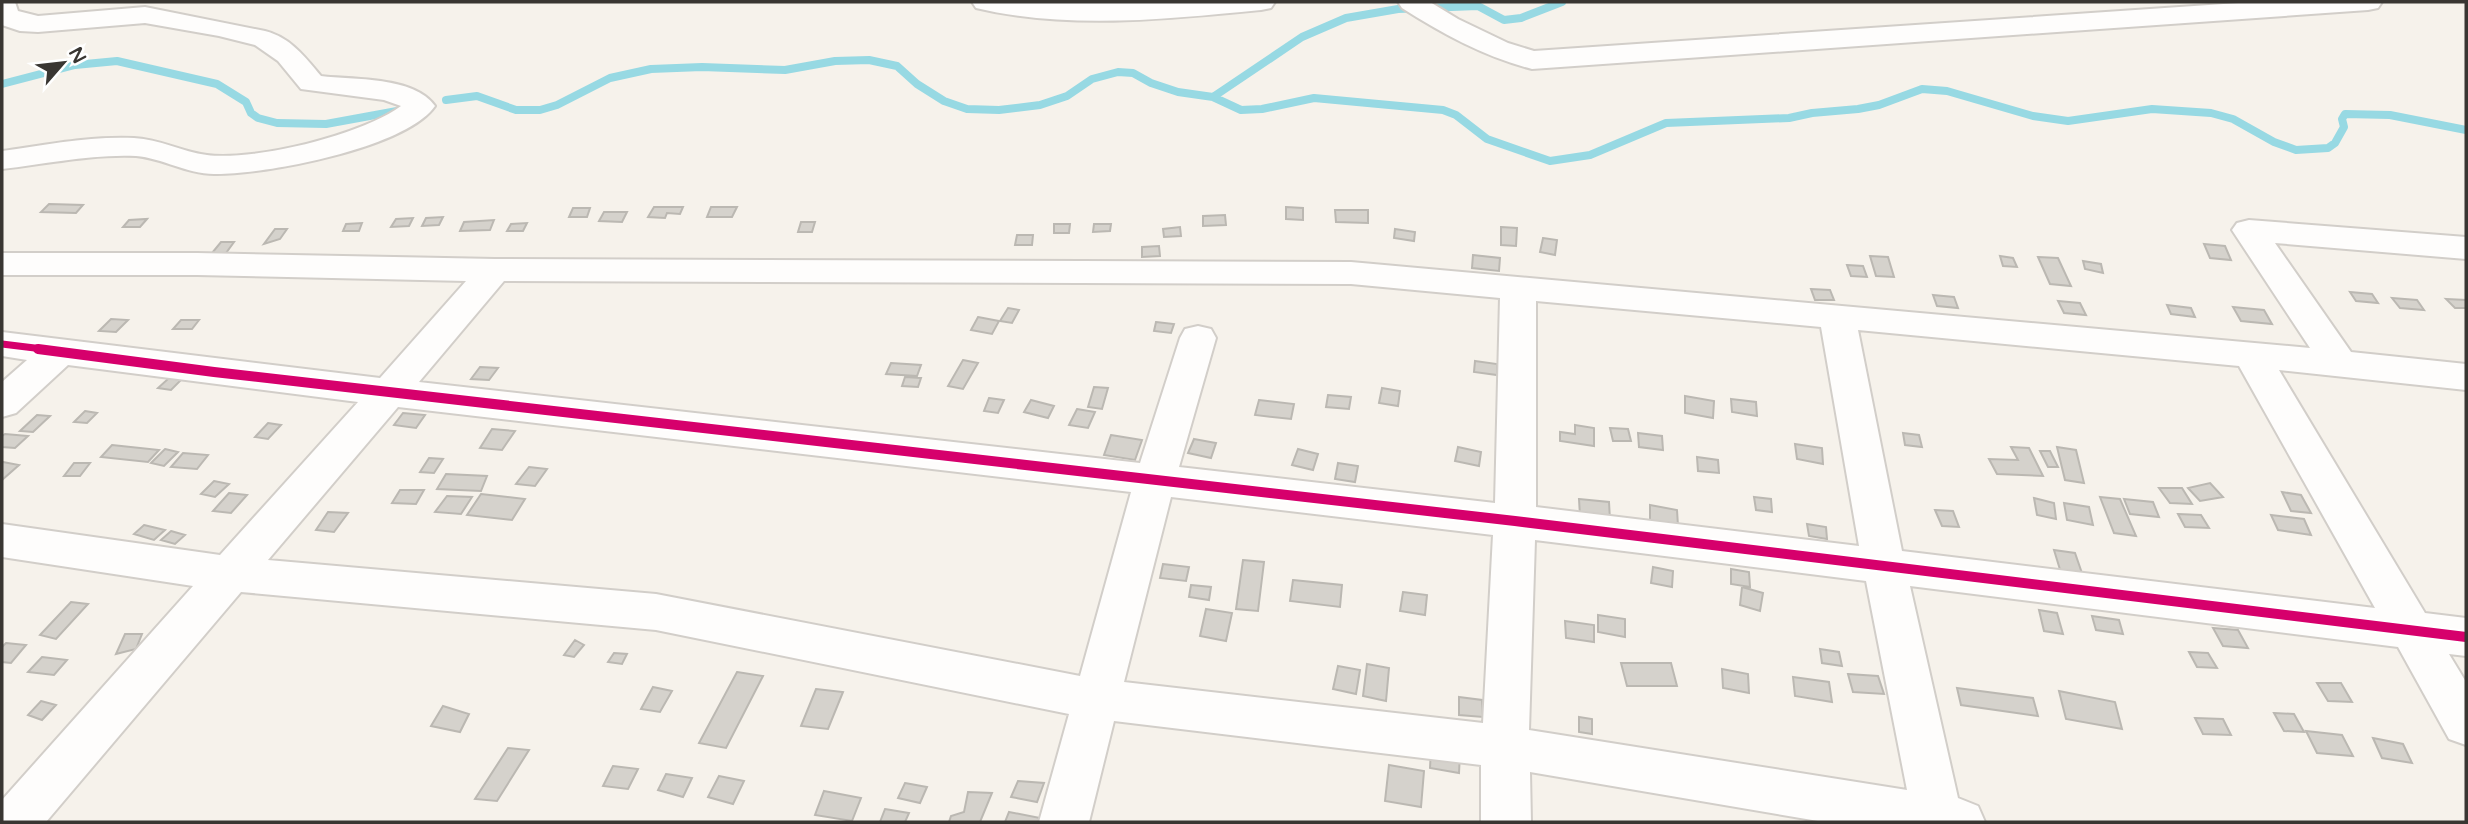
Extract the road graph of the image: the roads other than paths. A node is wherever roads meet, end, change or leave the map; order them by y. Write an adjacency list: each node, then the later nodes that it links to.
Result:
1 (2, 2): 6 (street)
2 (986, 2): 3 (street)
3 (1261, 2)
4 (1412, 2): 5 (street)
5 (2368, 2)
6 (2, 160)
7 (2466, 248): 16 (street)
8 (2, 264): 9 (street)
9 (495, 270): 10 (street); 18 (street)
10 (1518, 288): 11 (street); 21 (street)
11 (1837, 316): 15 (street); 23 (street)
12 (1198, 338): 20 (street)
13 (2, 344): 14 (street)
14 (60, 352): 18 (street); 19 (street)
15 (2251, 354): 16 (street); 25 (street)
16 (2340, 364): 17 (street)
17 (2466, 377)
18 (389, 391): 20 (street); 24 (street)
19 (2, 403)
20 (1155, 479): 21 (street); 27 (street)
21 (1515, 521): 23 (street); 29 (street)
22 (2, 540): 24 (street)
23 (1884, 565): 25 (street); 31 (street)
24 (230, 574): 27 (street); 30 (street)
25 (2412, 632): 26 (street); 28 (street)
26 (2466, 637)
27 (1096, 699): 29 (street); 32 (street)
28 (2466, 724)
29 (1505, 747): 31 (street); 33 (street)
30 (15, 820)
31 (1945, 821)
32 (1064, 822)
33 (1506, 822)

